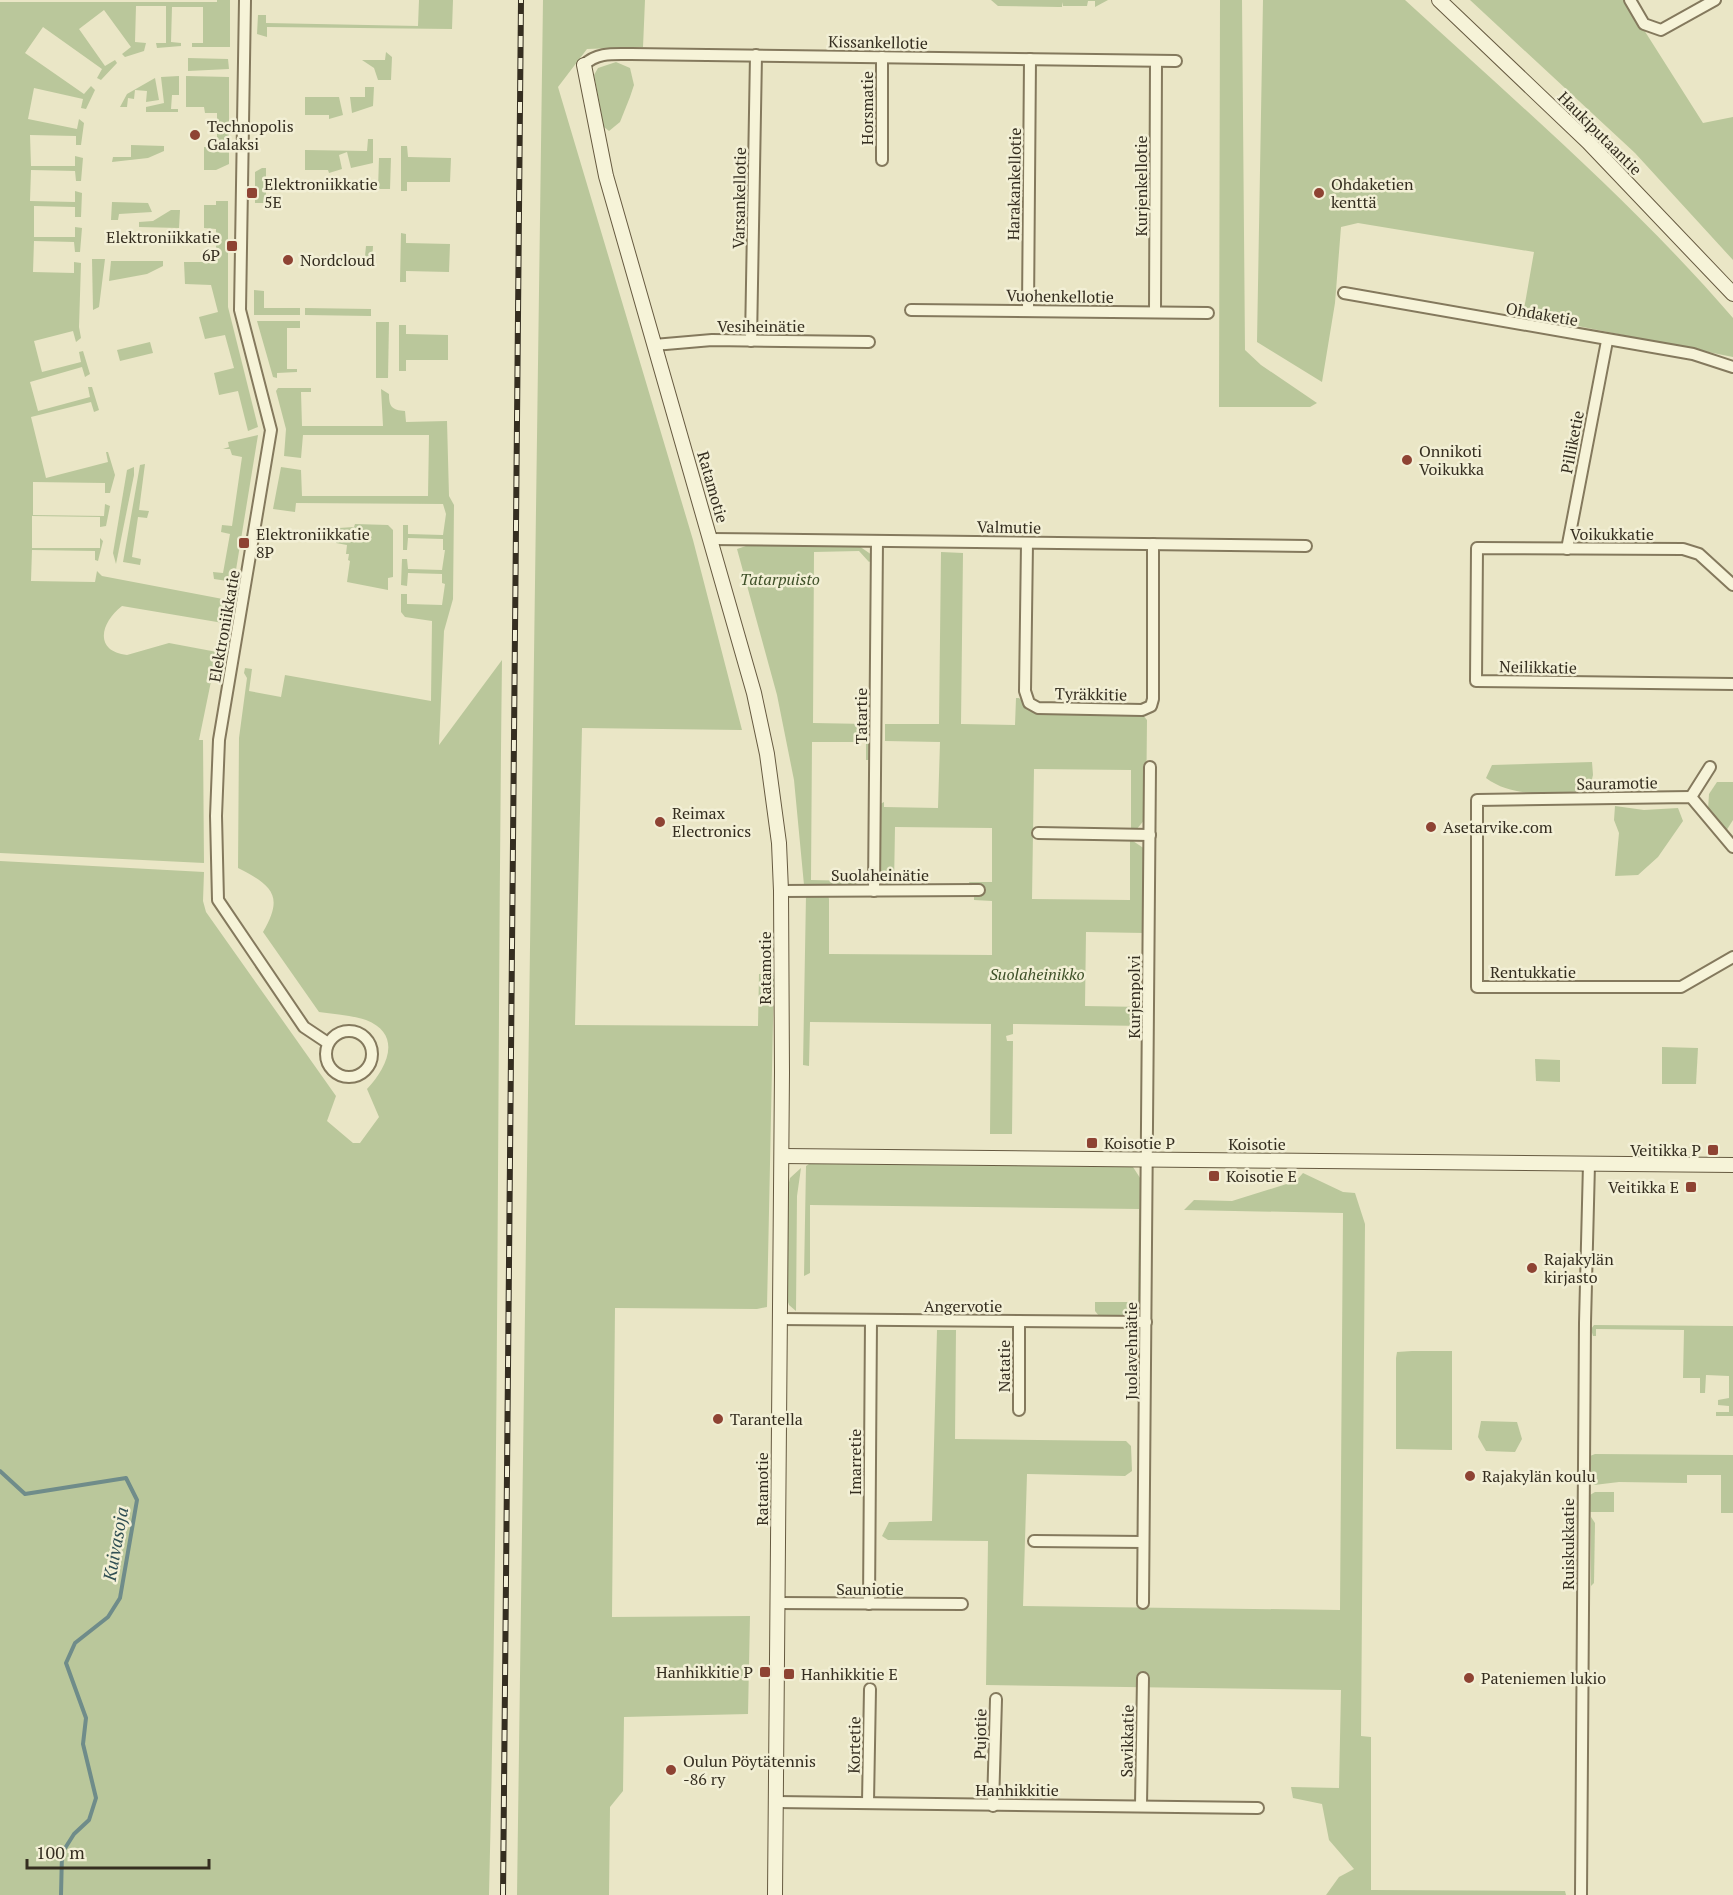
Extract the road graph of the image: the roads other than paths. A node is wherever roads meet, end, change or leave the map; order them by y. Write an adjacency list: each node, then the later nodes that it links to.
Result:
1 (244, 0): 43 (street, Elektroniikkatie)
2 (1438, 0): 13 (street, Haukiputaantie)
3 (1630, 0): 4 (street)
4 (1715, 0)
5 (756, 56): 6 (street, Kissankellotie); 10 (street, Kissankellotie); 18 (street, Varsankellotie)
6 (882, 57): 7 (street, Kissankellotie); 11 (street, Horsmatie)
7 (1030, 59): 8 (street, Kissankellotie); 15 (street, Harakankellotie)
8 (1156, 61): 9 (street, Kissankellotie); 16 (street, Kurjenkellotie)
9 (1176, 61)
10 (584, 65): 21 (street, Ratamotie)
11 (882, 160)
12 (1344, 293): 19 (street, Ohdaketie)
13 (1733, 294)
14 (911, 310): 15 (street, Vuohenkellotie)
15 (1028, 310): 16 (street, Vuohenkellotie)
16 (1155, 312): 17 (street, Vuohenkellotie)
17 (1208, 313)
18 (751, 341): 20 (street, Vesiheinätie); 21 (street, Vesiheinätie)
19 (1607, 341): 22 (street, Ohdaketie); 29 (street, Pilliketie)
20 (869, 342)
21 (654, 345): 23 (street, Ratamotie)
22 (1733, 367)
23 (711, 539): 24 (street, Valmutie); 40 (street, Ratamotie)
24 (877, 541): 25 (street, Valmutie); 41 (street, Tatartie)
25 (1027, 543): 26 (street, Valmutie); 26 (street, Tyräkkitie)
26 (1153, 544): 27 (street, Valmutie)
27 (1306, 546)
28 (1477, 548): 29 (street, Voikukkatie); 31 (street, Neilikkatie)
29 (1567, 549): 30 (street, Voikukkatie)
30 (1733, 585)
31 (1733, 684)
32 (1150, 767): 37 (street, Kurjenpolvi)
33 (1710, 767): 34 (street)
34 (1691, 797): 35 (street, Sauramotie); 38 (street)
35 (1477, 800): 42 (street, Rentukkatie)
36 (1038, 832): 37 (street)
37 (1150, 835): 45 (street, Kurjenpolvi)
38 (1733, 847)
39 (979, 890): 41 (street, Suolaheinätie)
40 (781, 891): 41 (street, Suolaheinätie); 44 (street, Ratamotie)
41 (874, 891)
42 (1733, 957)
43 (328, 1043): 43 (street)
44 (782, 1156): 45 (street, Koisotie); 48 (street, Ratamotie)
45 (1148, 1160): 46 (street, Koisotie); 51 (street, Juolavehnätie)
46 (1589, 1164): 47 (street, Koisotie); 67 (street, Ruiskukkatie)
47 (1733, 1165)
48 (780, 1319): 49 (street, Angervotie); 55 (street, Ratamotie)
49 (871, 1320): 50 (street, Angervotie); 57 (street, Imarretie)
50 (1019, 1321): 51 (street, Angervotie); 52 (street, Natatie)
51 (1146, 1322): 54 (street, Juolavehnätie)
52 (1019, 1410)
53 (1035, 1541): 54 (street)
54 (1143, 1542): 56 (street, Juolavehnätie)
55 (777, 1603): 57 (street, Sauniotie); 62 (street, Ratamotie)
56 (1143, 1603)
57 (869, 1604): 58 (street, Sauniotie)
58 (962, 1604)
59 (1143, 1678): 64 (street, Savikkatie)
60 (870, 1689): 63 (street, Kortetie)
61 (996, 1699): 65 (street, Pujotie)
62 (776, 1802): 63 (street, Hanhikkitie); 68 (street, Ratamotie)
63 (868, 1802): 65 (street, Hanhikkitie)
64 (1141, 1805): 65 (street, Hanhikkitie); 66 (street, Hanhikkitie)
65 (993, 1806)
66 (1258, 1808)
67 (1584, 1893)
68 (775, 1895)

